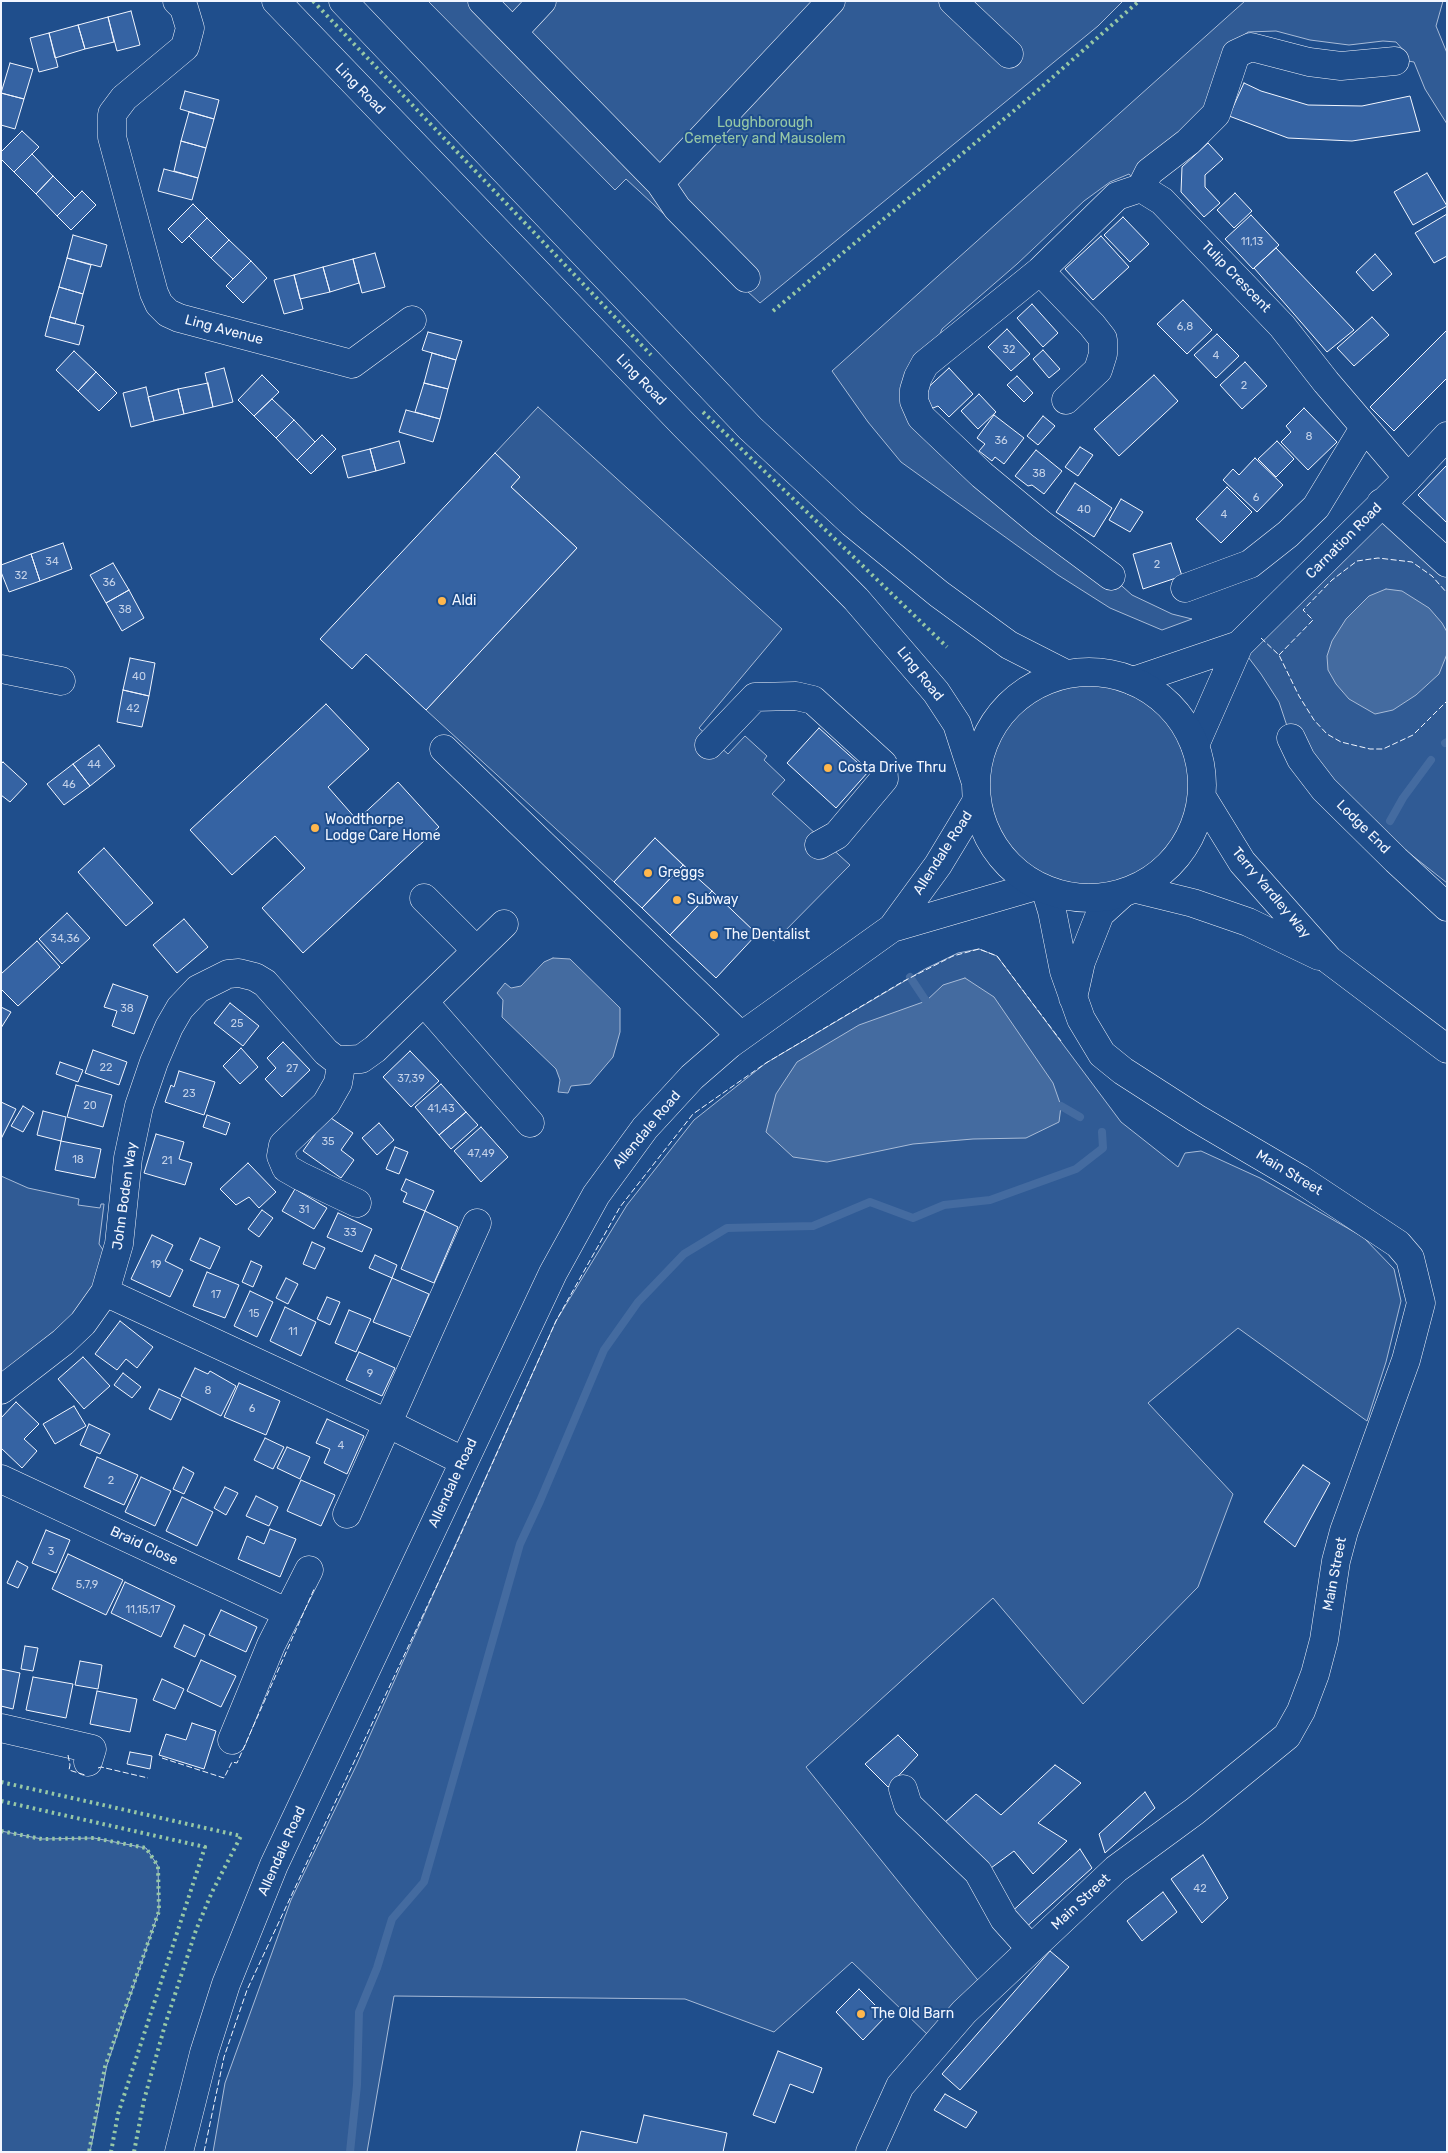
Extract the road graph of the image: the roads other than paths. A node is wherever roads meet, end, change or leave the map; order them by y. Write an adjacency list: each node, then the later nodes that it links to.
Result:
1 (177, 1): 15 (street, Ling Avenue)
2 (276, 1): 33 (street, Ling Road)
3 (344, 1): 26 (street)
4 (482, 1): 8 (street)
5 (542, 1): 8 (street)
6 (831, 1): 11 (street)
7 (953, 1): 9 (street)
8 (512, 32): 11 (street)
9 (1009, 54)
10 (1396, 61): 12 (street)
11 (660, 183): 14 (street)
12 (1141, 188): 13 (street); 17 (street, Tulip Crescent)
13 (1040, 271): 16 (street); 22 (street)
14 (746, 278)
15 (412, 320)
16 (1066, 400)
17 (1364, 428): 19 (street, Tulip Crescent); 23 (street)
18 (1447, 436): 19 (street, Carnation Road)
19 (1408, 478): 20 (street, Carnation Road)
20 (1381, 503): 21 (street); 24 (street, Carnation Road)
21 (1447, 563)
22 (1111, 576)
23 (1185, 588)
24 (1239, 645): 28 (street, Carnation Road); 31 (street, Carnation Road)
25 (1, 669): 27 (street)
26 (1066, 674): 28 (street); 33 (street)
27 (61, 681)
28 (1133, 681): 31 (street)
29 (1291, 738): 39 (street, Lodge End)
30 (709, 745): 35 (street)
31 (1195, 745): 34 (street)
32 (444, 749): 46 (street)
33 (976, 791): 36 (street, Ling Road); 41 (street, Allendale Road)
34 (1202, 797): 37 (street); 43 (street, Terry Yardley Way)
35 (819, 844)
36 (1041, 888): 37 (street); 41 (street, Allendale Road); 44 (street, Main Street)
37 (1129, 892): 43 (street, Terry Yardley Way); 44 (street)
38 (424, 898): 42 (street)
39 (1447, 906)
40 (504, 924): 42 (street)
41 (892, 928): 46 (street, Allendale Road)
42 (476, 950): 45 (street)
43 (1329, 960): 47 (street, Terry Yardley Way)
44 (1073, 998): 64 (street, Main Street)
45 (424, 1002): 48 (street); 49 (street)
46 (741, 1036): 55 (street, Allendale Road)
47 (1447, 1049)
48 (342, 1060): 50 (street); 52 (street, John Boden Way)
49 (530, 1123)
50 (356, 1203)
51 (477, 1223): 54 (street)
52 (105, 1292): 53 (street, John Boden Way); 54 (street)
53 (1, 1390)
54 (387, 1423): 55 (street); 57 (street)
55 (463, 1461): 65 (street, Allendale Road)
56 (1, 1479): 59 (street, Braid Close)
57 (347, 1514)
58 (309, 1570): 59 (street)
59 (286, 1612): 61 (street)
60 (1, 1728): 62 (street)
61 (232, 1740)
62 (88, 1762)
63 (903, 1789): 64 (street)
64 (1030, 1949): 66 (street, Main Street)
65 (179, 2152)
66 (870, 2152)

